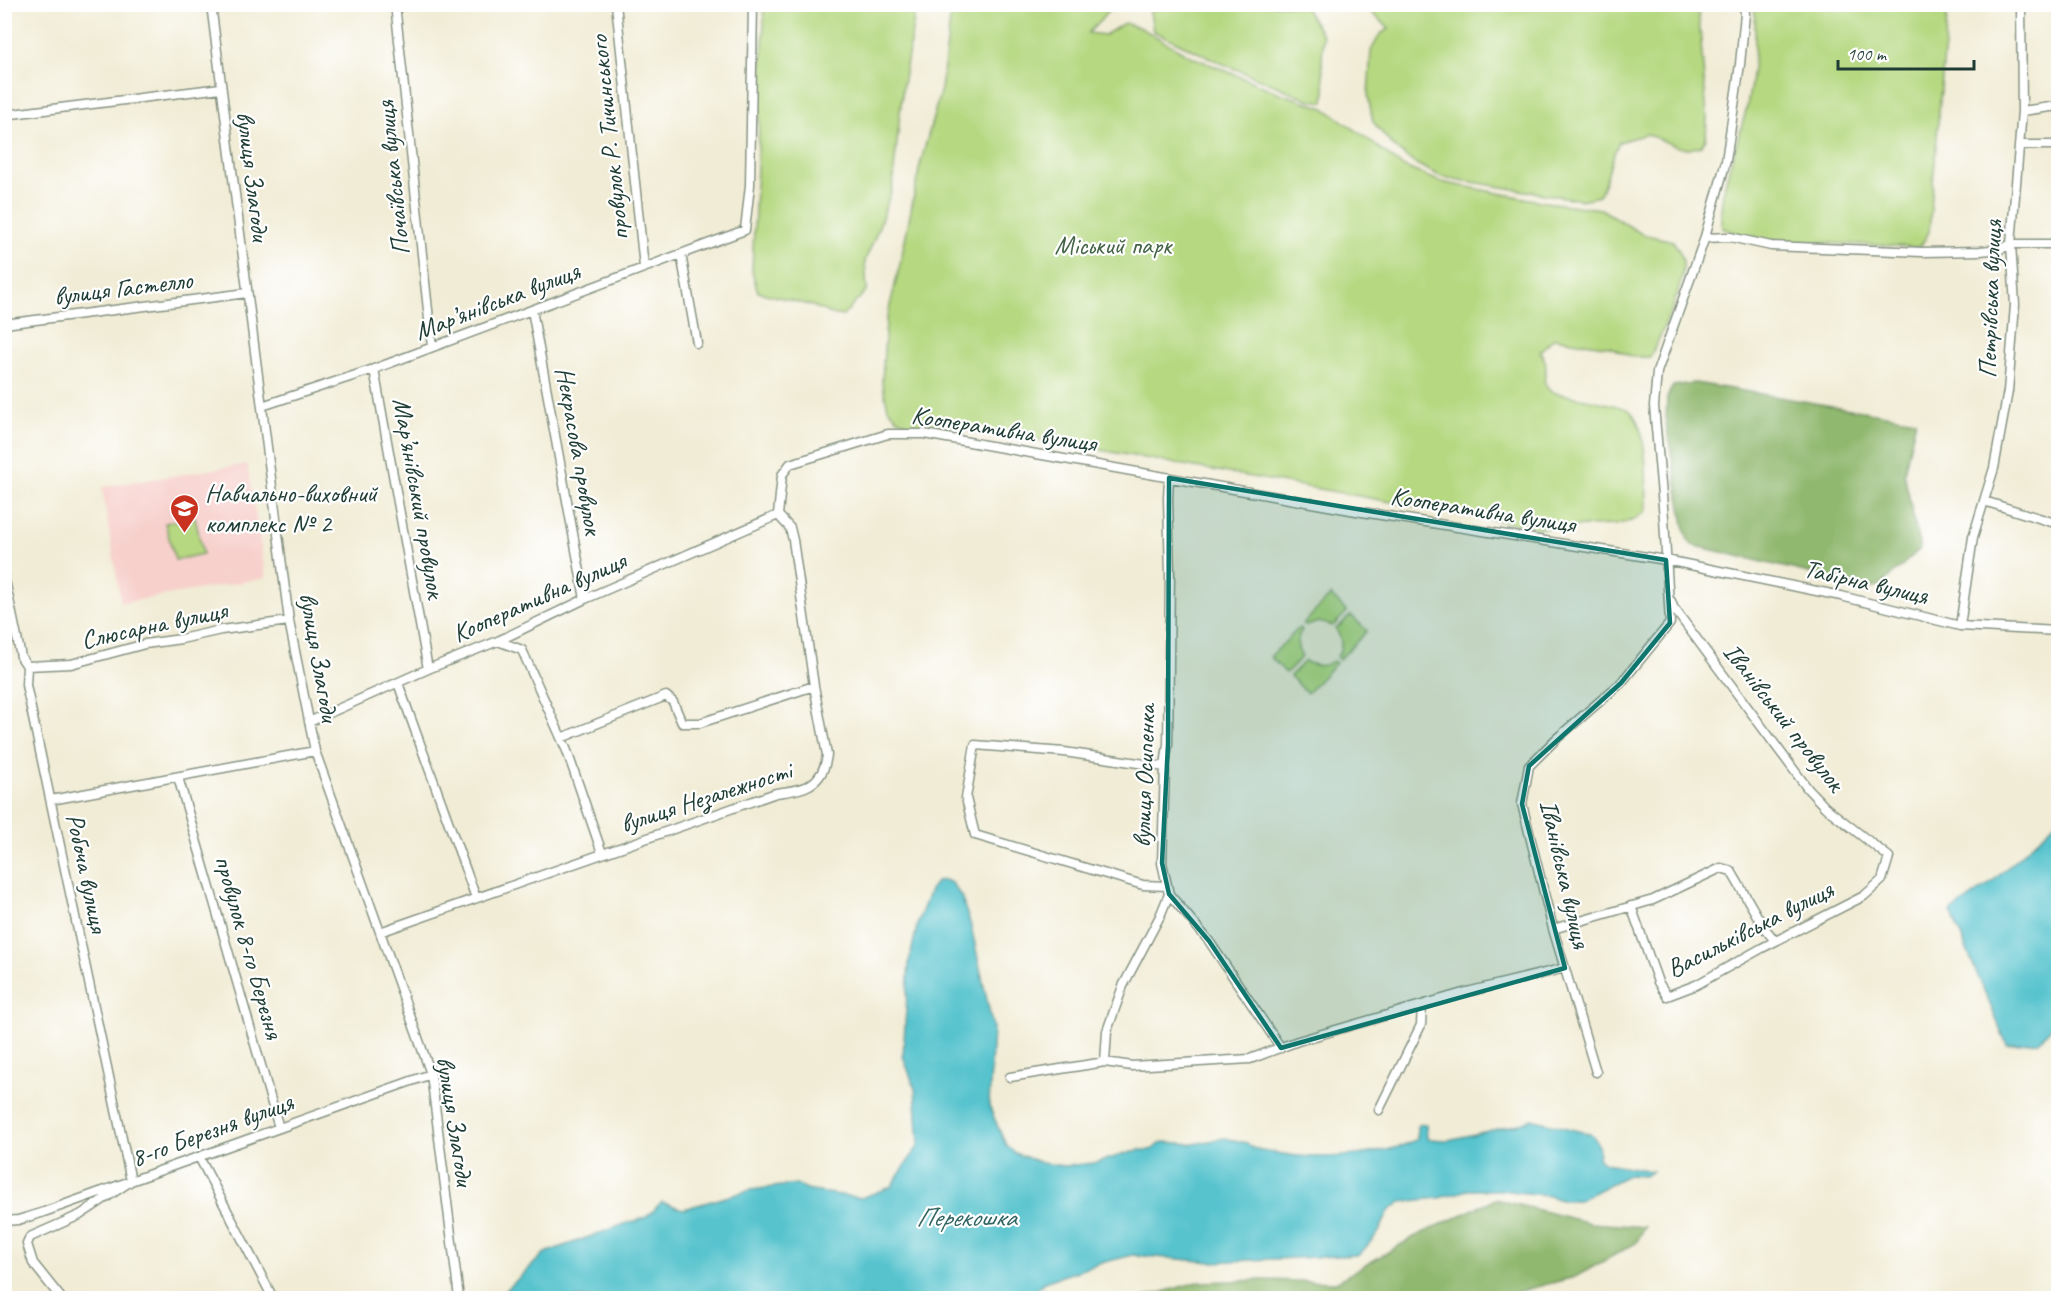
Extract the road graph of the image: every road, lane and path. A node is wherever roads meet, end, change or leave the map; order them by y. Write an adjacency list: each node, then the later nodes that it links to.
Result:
1 (211, 4): 7 (street, вулиця Злагоди)
2 (395, 4): 22 (street, Почаївська вулиця)
3 (616, 4): 17 (street, провулок Р. Тичинського)
4 (753, 4): 16 (street, Мар’янівська вулиця)
5 (1744, 4): 13 (street, Іванівська вулиця)
6 (2020, 4): 9 (street, Петрівська вулиця)
7 (221, 88): 10 (street); 18 (street, вулиця Злагоди)
8 (2058, 106): 9 (street)
9 (2022, 111): 11 (street, Петрівська вулиця)
10 (4, 116)
11 (2019, 145): 12 (street); 15 (street, Петрівська вулиця)
12 (2058, 145)
13 (1705, 238): 15 (street); 29 (street, Іванівська вулиця)
14 (2058, 243): 15 (street)
15 (2011, 244): 26 (street, Петрівська вулиця)
16 (681, 254): 17 (street, Мар’янівська вулиця); 21 (street)
17 (644, 267): 19 (street, Мар’янівська вулиця)
18 (247, 293): 20 (street, вулиця Гастелло); 24 (street, вулиця Злагоди)
19 (532, 310): 22 (street, Мар’янівська вулиця); 32 (street, Некрасова провулок)
20 (4, 324)
21 (697, 344)
22 (432, 347): 23 (street, Мар’янівська вулиця)
23 (374, 369): 24 (street, Мар’янівська вулиця); 38 (street, Мар’янівський провулок)
24 (262, 406): 33 (street, вулиця Злагоди)
25 (1169, 478): 27 (street, Кооперативна вулиця); 29 (street, Кооперативна вулиця); 44 (street, вулиця Осипенка)
26 (1984, 501): 28 (street); 34 (street, Петрівська вулиця)
27 (778, 514): 32 (street, Кооперативна вулиця); 40 (street, вулиця Незалежності)
28 (2058, 524)
29 (1666, 560): 31 (street, Іванівська вулиця); 34 (street, Табірна вулиця)
30 (4, 575): 37 (street, Робоча вулиця)
31 (1667, 586): 48 (street, Іванівський провулок); 52 (street, Іванівська вулиця)
32 (585, 599): 36 (street, Кооперативна вулиця)
33 (289, 621): 37 (street, Слюсарна вулиця); 41 (street, вулиця Злагоди)
34 (1960, 626): 35 (street, Табірна вулиця)
35 (2058, 631)
36 (498, 641): 38 (street, Кооперативна вулиця); 42 (street)
37 (27, 666): 46 (street, Робоча вулиця)
38 (428, 669): 39 (street, Кооперативна вулиця)
39 (398, 683): 41 (street, Кооперативна вулиця); 50 (street)
40 (814, 686): 42 (street); 47 (street, вулиця Незалежності)
41 (309, 723): 43 (street, вулиця Злагоди)
42 (561, 738): 47 (street)
43 (315, 751): 45 (street); 53 (street, вулиця Злагоди)
44 (1165, 767): 49 (street, вулиця Осипенка); 49 (street)
45 (178, 777): 46 (street); 63 (street, провулок 8-го Березня)
46 (51, 800): 65 (street, Робоча вулиця)
47 (602, 854): 50 (street, вулиця Незалежності)
48 (1889, 857): 54 (street, Васильківська вулиця)
49 (1168, 890): 57 (street); 58 (street)
50 (476, 898): 53 (street, вулиця Незалежності)
51 (1631, 906): 52 (street); 54 (street); 54 (street, Васильківська вулиця)
52 (1553, 929): 55 (street, Іванівська вулиця)
53 (380, 932): 60 (street, вулиця Злагоди)
54 (1775, 941)
55 (1565, 968): 56 (street); 59 (street, Іванівська вулиця)
56 (1422, 1005): 57 (street); 62 (street)
57 (1281, 1048): 58 (street)
58 (1105, 1062): 61 (street)
59 (1596, 1072)
60 (431, 1074): 63 (street, 8-го Березня вулиця); 69 (street, вулиця Злагоди)
61 (1010, 1077)
62 (1379, 1110)
63 (279, 1128): 64 (street, 8-го Березня вулиця)
64 (199, 1157): 65 (street, 8-го Березня вулиця); 68 (street)
65 (131, 1181): 66 (street, 8-го Березня вулиця); 67 (street)
66 (4, 1221)
67 (61, 1299)
68 (273, 1299)
69 (459, 1299)

